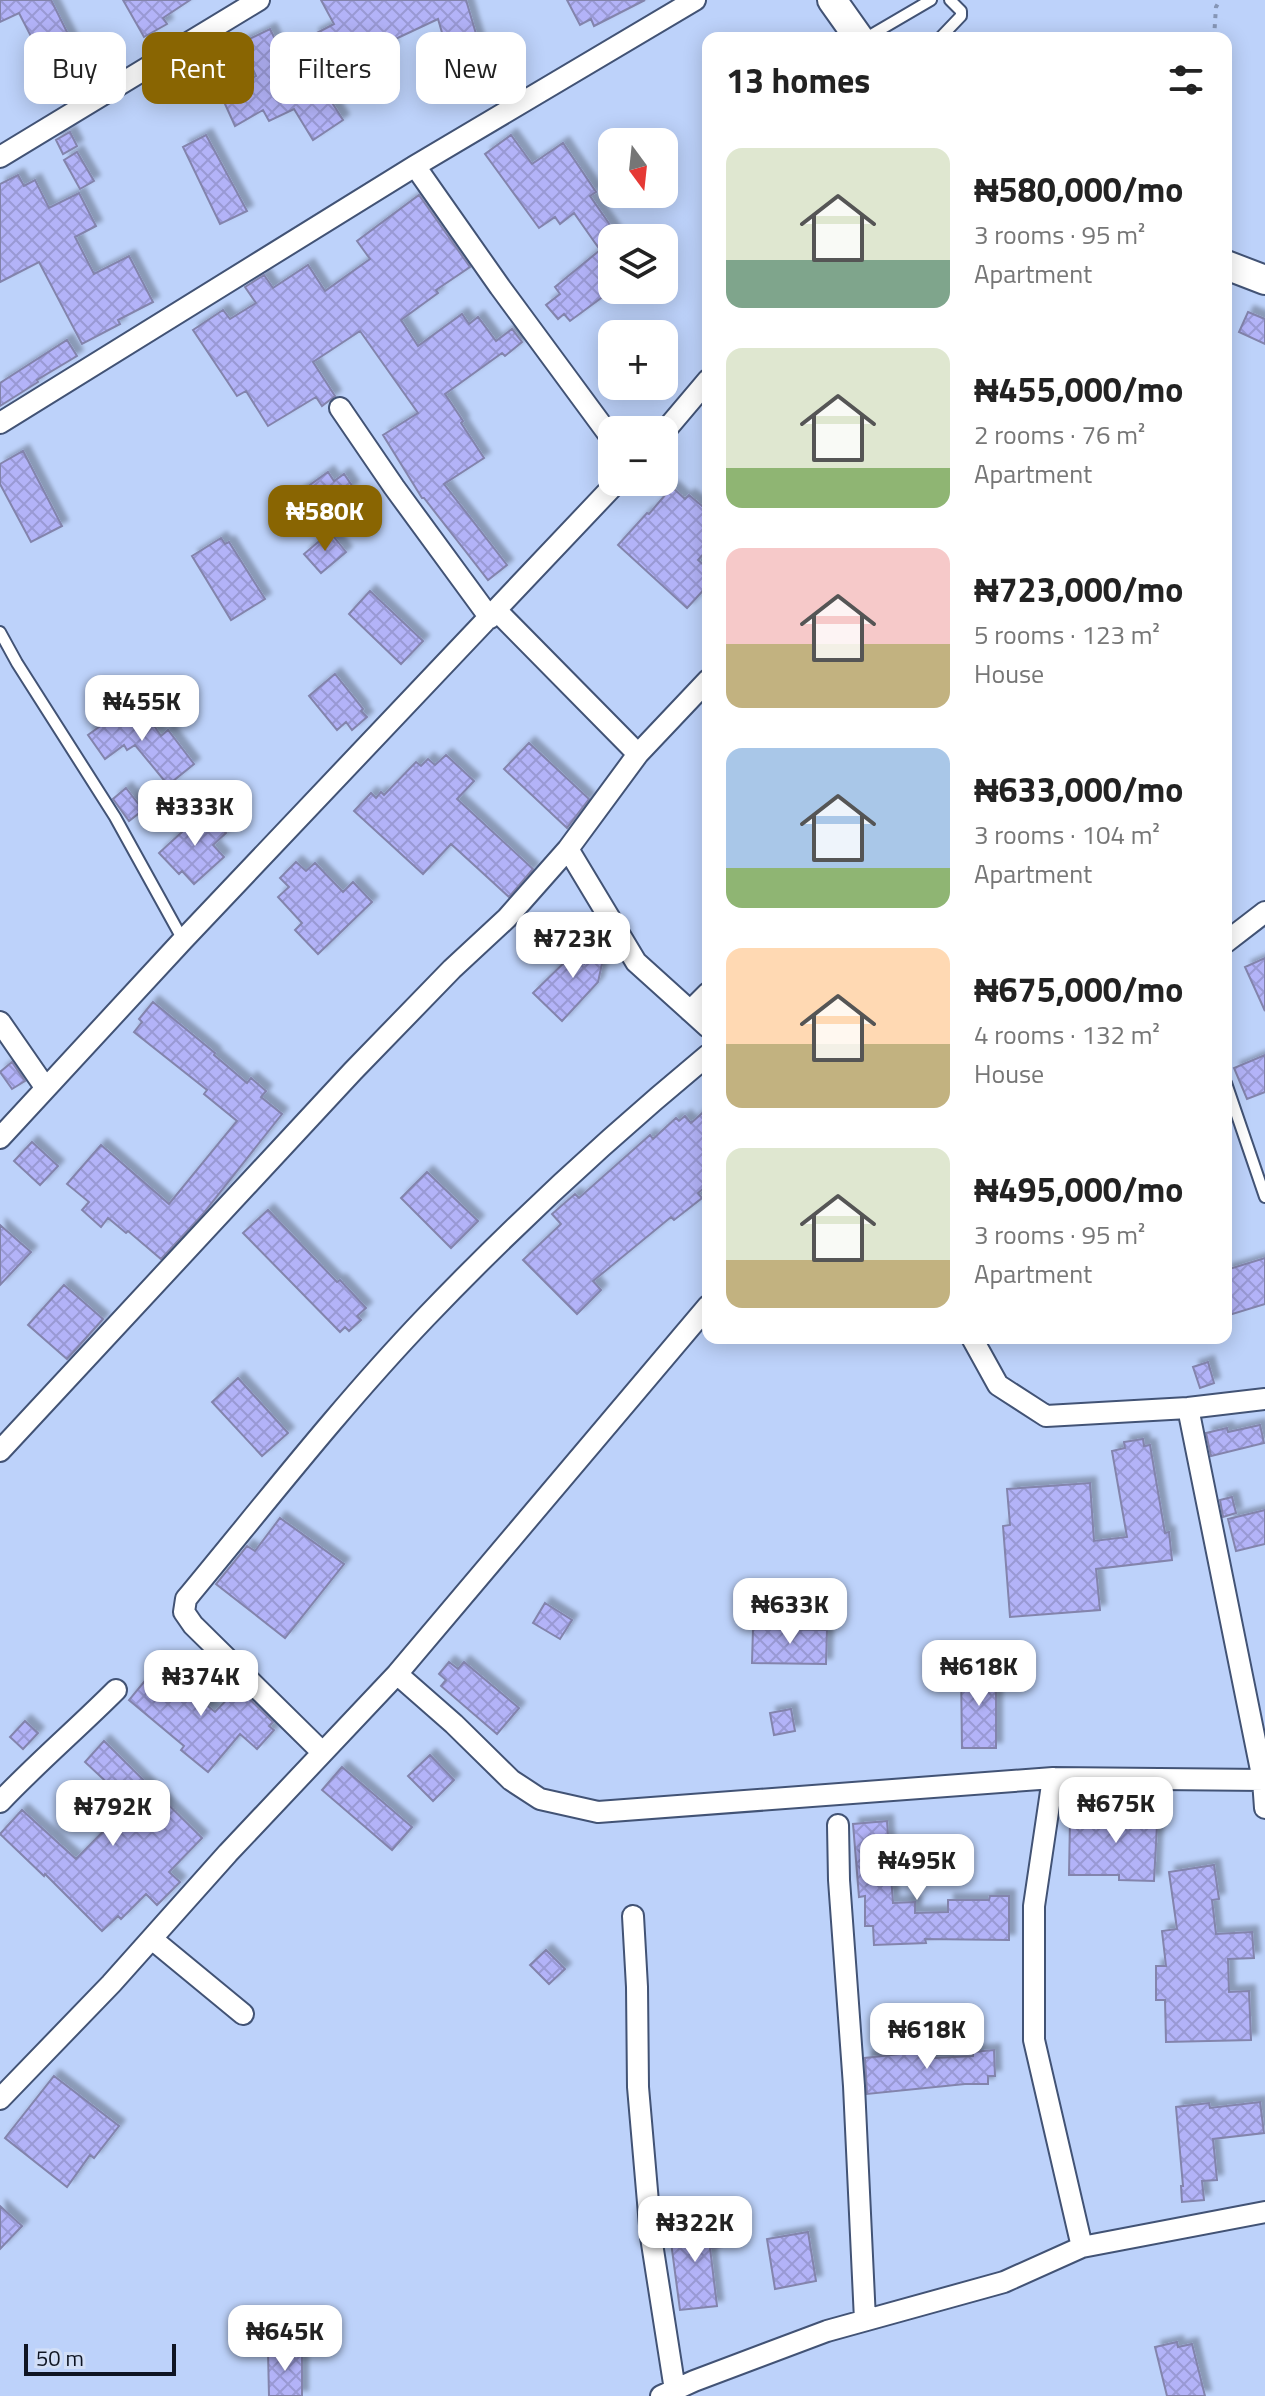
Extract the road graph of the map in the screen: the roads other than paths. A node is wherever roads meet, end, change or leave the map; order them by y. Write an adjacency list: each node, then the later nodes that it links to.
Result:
1 (259, 0): 9 (street)
2 (695, 0): 10 (street)
3 (832, 0): 6 (street)
4 (931, 0): 7 (lane)
5 (950, 0): 8 (lane)
6 (855, 32)
7 (876, 32)
8 (946, 32)
9 (0, 157)
10 (415, 166): 16 (street); 17 (street)
11 (1232, 267): 12 (street)
12 (1265, 280)
13 (702, 387): 15 (street)
14 (340, 408): 19 (street)
15 (678, 416)
16 (598, 420)
17 (0, 423)
18 (604, 496): 19 (street)
19 (493, 614): 22 (street); 26 (street)
20 (0, 632): 26 (lane)
21 (702, 686): 22 (street)
22 (638, 754): 23 (street)
23 (568, 849): 28 (street); 40 (street)
24 (1265, 912): 25 (street)
25 (1232, 937)
26 (183, 940): 32 (street)
27 (702, 999): 28 (street)
28 (690, 1011): 30 (street)
29 (0, 1022): 32 (street)
30 (702, 1022)
31 (702, 1060): 43 (street)
32 (45, 1087): 34 (street)
33 (1232, 1101): 35 (lane)
34 (0, 1138)
35 (1265, 1197)
36 (702, 1313): 41 (street)
37 (975, 1344): 39 (street)
38 (1265, 1399): 39 (street)
39 (1188, 1408): 45 (street)
40 (0, 1451)
41 (397, 1674): 43 (street); 44 (street)
42 (116, 1690): 46 (street)
43 (322, 1752): 50 (street)
44 (1053, 1778): 45 (street); 54 (street)
45 (1264, 1780): 47 (street)
46 (3, 1792)
47 (1265, 1808)
48 (838, 1825): 55 (street)
49 (633, 1916): 56 (street)
50 (152, 1939): 51 (street); 52 (street)
51 (243, 2014)
52 (0, 2099)
53 (1265, 2212): 54 (street)
54 (1082, 2247): 55 (street)
55 (865, 2320): 56 (street)
56 (668, 2393)

